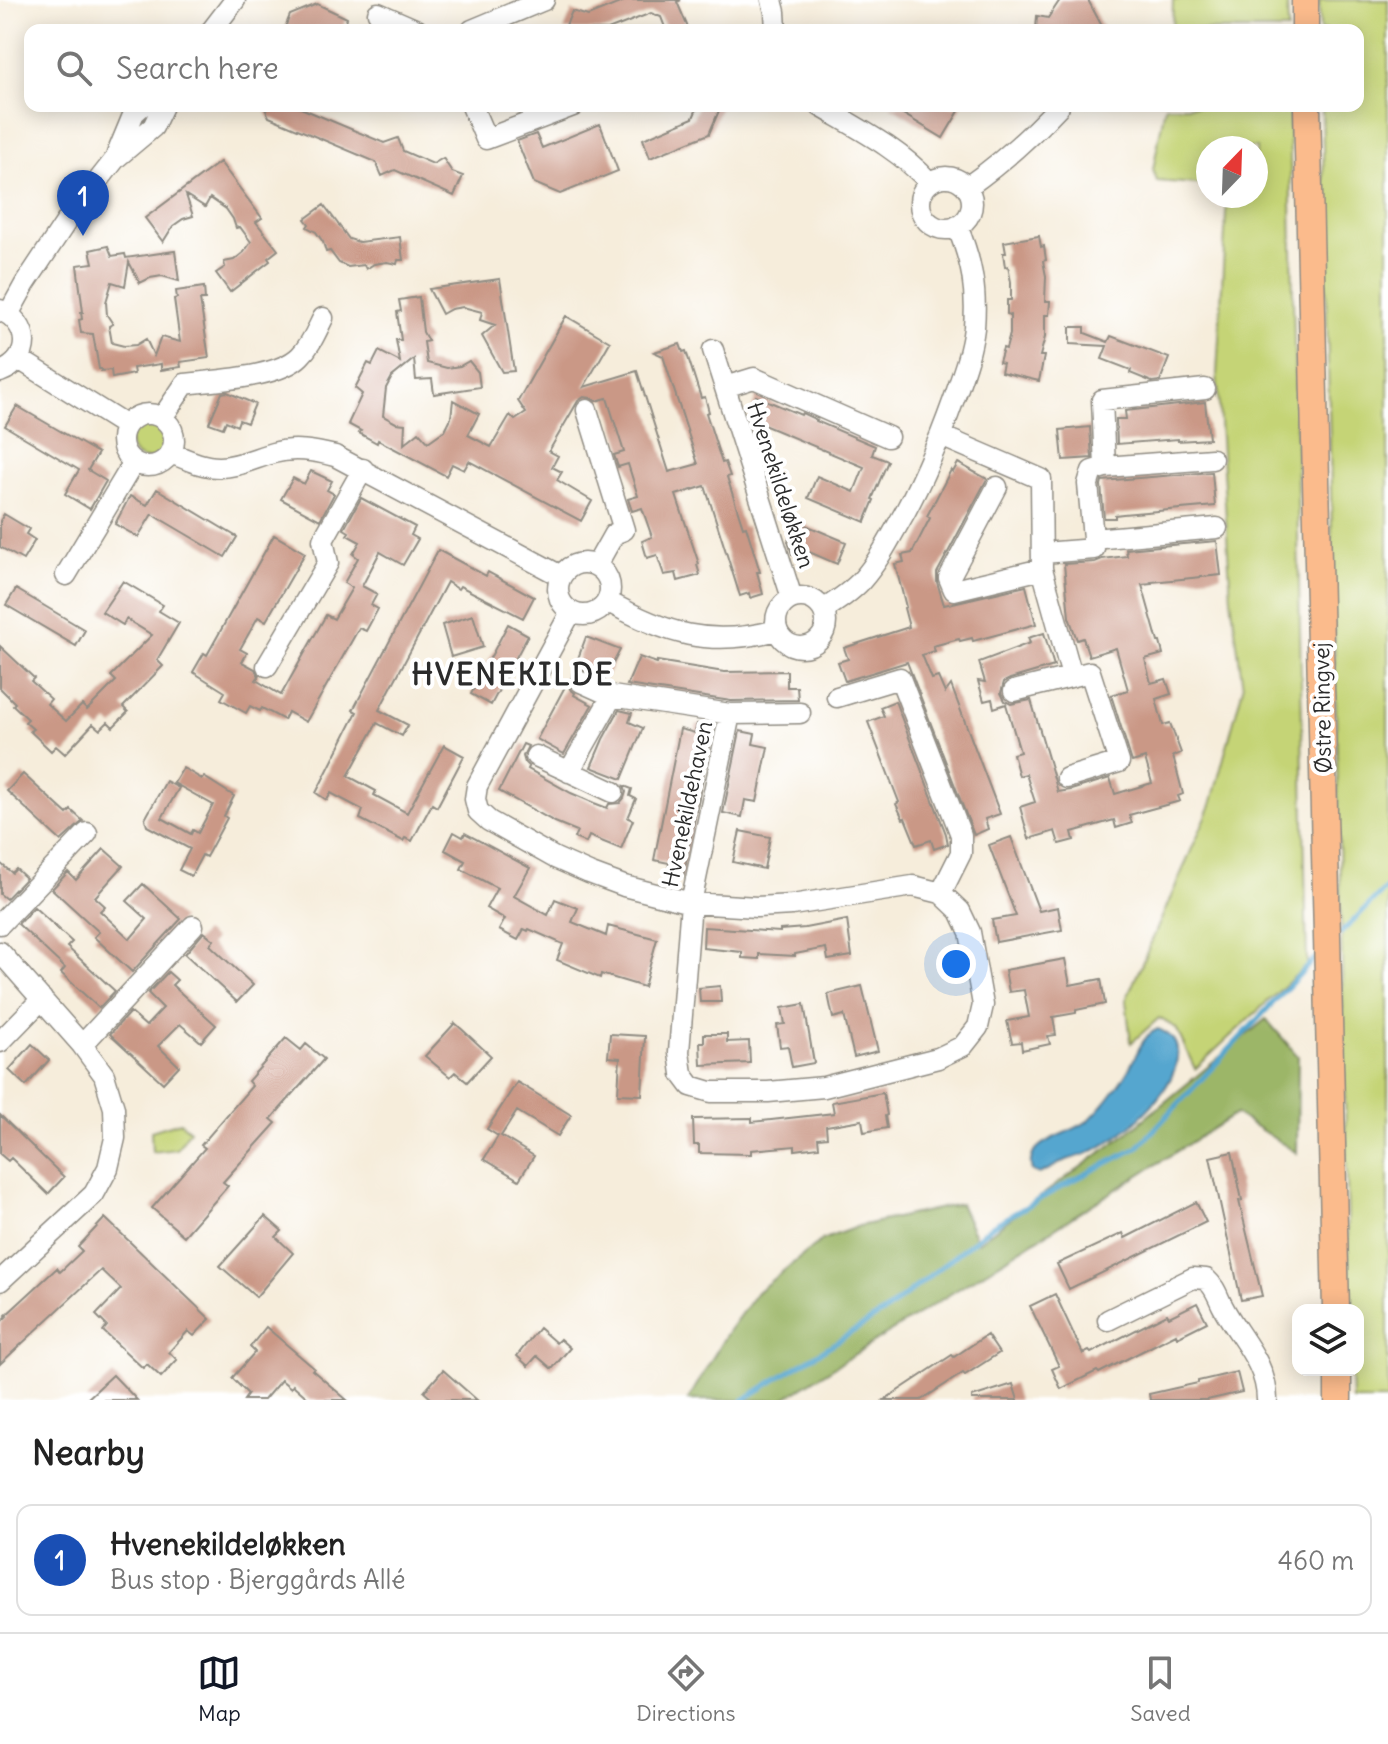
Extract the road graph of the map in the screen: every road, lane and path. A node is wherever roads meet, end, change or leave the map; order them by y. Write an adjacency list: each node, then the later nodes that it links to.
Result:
1 (235, 0): 5 (street)
2 (544, 0): 7 (street)
3 (772, 0): 8 (street)
4 (378, 13): 6 (street)
5 (217, 24)
6 (403, 24)
7 (486, 24)
8 (776, 24)
9 (135, 112): 16 (street)
10 (160, 112): 16 (street)
11 (475, 112): 12 (street)
12 (557, 112)
13 (830, 112): 17 (street)
14 (1053, 112): 18 (street)
15 (1307, 112): 71 (main road, Østre Ringvej)
16 (116, 158): 20 (street)
17 (929, 182): 18 (street); 19 (street)
18 (967, 187): 19 (street)
19 (957, 226): 30 (street)
20 (4, 312): 23 (street)
21 (323, 318): 28 (street)
22 (713, 350): 25 (street, Hvenekildeløkken)
23 (19, 359): 24 (street); 29 (street)
24 (0, 372)
25 (725, 387): 31 (street, Hvenekildeløkken); 44 (street, Hvenekildeløkken)
26 (1205, 389): 35 (street)
27 (587, 410): 41 (street)
28 (162, 418): 29 (street); 32 (street)
29 (126, 426): 34 (street)
30 (941, 436): 40 (street); 46 (street)
31 (888, 437)
32 (171, 453): 34 (street); 36 (street)
33 (1212, 459): 35 (street)
34 (134, 462): 42 (street)
35 (1105, 467): 39 (street)
36 (363, 469): 43 (street); 49 (street)
37 (997, 487): 40 (street)
38 (1217, 528): 39 (street)
39 (1093, 539): 40 (street)
40 (1042, 561): 50 (street)
41 (596, 566): 43 (street); 45 (street)
42 (66, 575)
43 (561, 576): 47 (street)
44 (792, 598): 46 (street); 48 (street)
45 (607, 601): 47 (street); 48 (street)
46 (823, 610): 48 (street)
47 (571, 612): 63 (street, Hvenekildehaven)
48 (777, 630)
49 (267, 666)
50 (1072, 676): 52 (street); 57 (street)
51 (581, 682): 53 (street, Hvenekildehaven)
52 (1014, 691)
53 (612, 696): 56 (street, Hvenekildehaven); 59 (street)
54 (837, 697): 62 (street)
55 (800, 713): 56 (street, Hvenekildehaven)
56 (730, 714): 63 (street, Hvenekildehaven)
57 (1080, 751)
58 (536, 756): 59 (street)
59 (569, 772): 60 (street)
60 (613, 792)
61 (87, 833): 64 (street)
62 (941, 893): 63 (street, Hvenekildehaven); 63 (street, Hvenekildehaven)
63 (691, 903)
64 (0, 924)
65 (193, 926): 69 (street)
66 (0, 952): 67 (street)
67 (42, 999): 68 (street); 69 (street)
68 (0, 1042)
69 (82, 1045): 70 (street)
70 (0, 1281)
71 (1336, 1304)
72 (1108, 1320): 74 (street)
73 (1338, 1376): 75 (main road)
74 (1267, 1400)
75 (1338, 1400)

